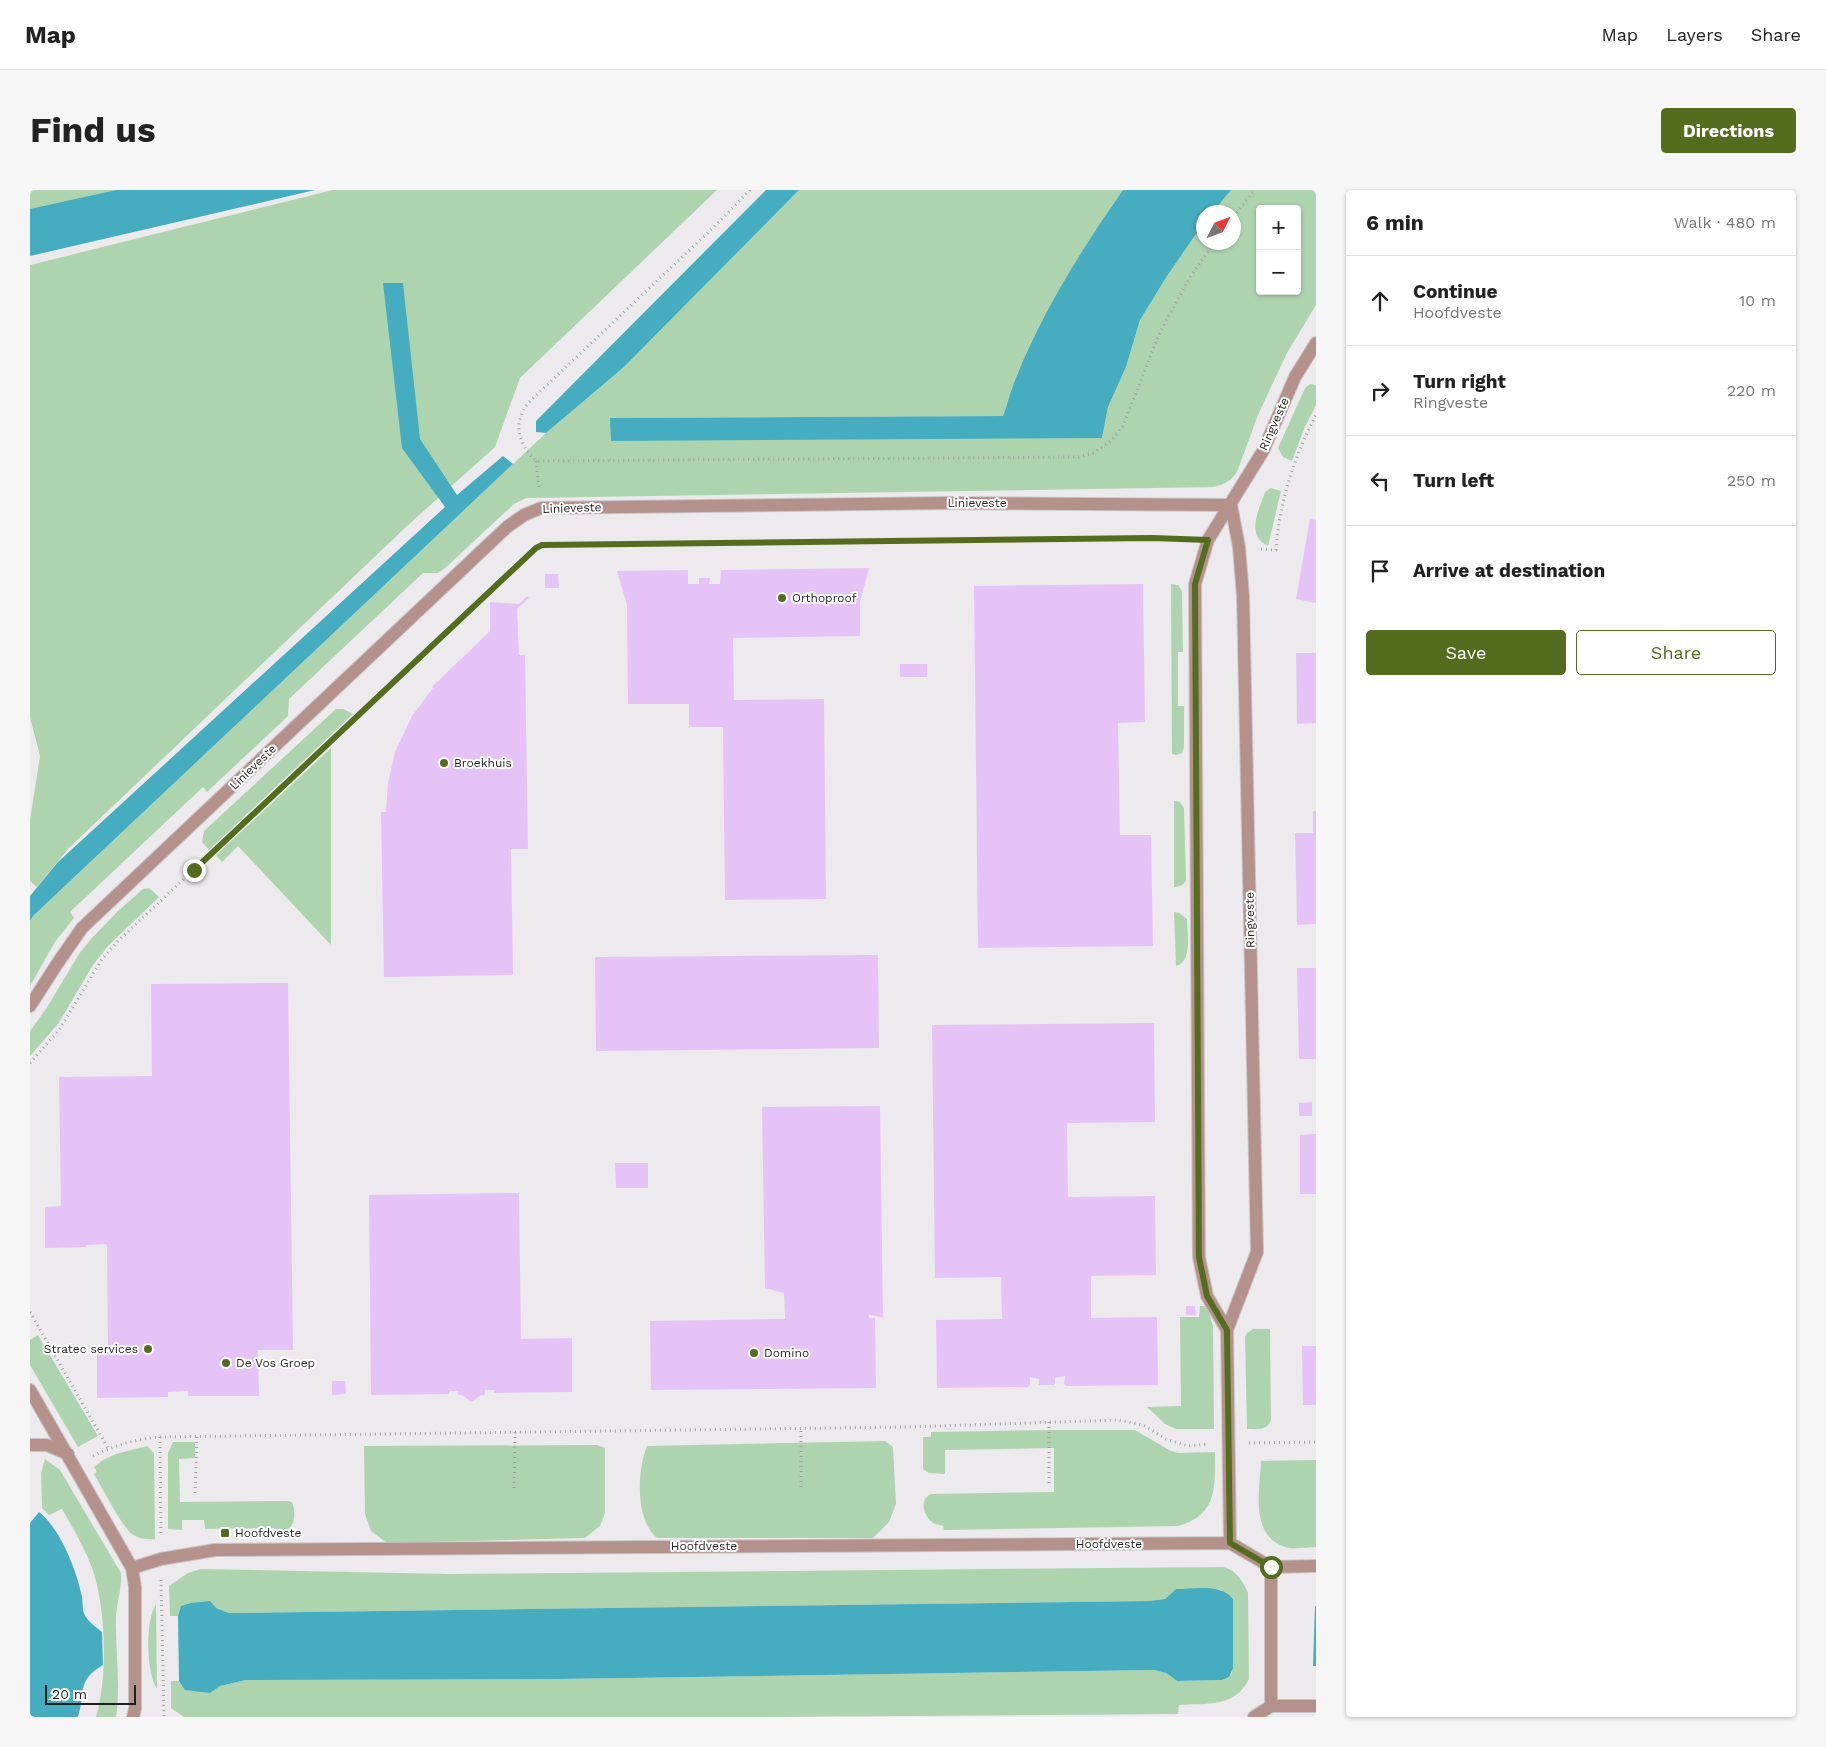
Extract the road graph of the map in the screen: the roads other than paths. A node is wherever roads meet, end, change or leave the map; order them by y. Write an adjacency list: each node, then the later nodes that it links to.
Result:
1 (1316, 343): 2 (street, Ringveste)
2 (1231, 505): 3 (street, Linieveste); 4 (street, Ringveste); 4 (street, Ringveste)
3 (30, 1006)
4 (1227, 1330): 8 (street, Ringveste)
5 (30, 1390): 7 (street)
6 (30, 1446): 7 (street)
7 (68, 1454): 11 (street)
8 (1230, 1543): 10 (street); 11 (street, Hoofdveste)
9 (1316, 1566): 10 (street)
10 (1271, 1567): 12 (street)
11 (132, 1568): 14 (street)
12 (1271, 1706): 13 (street); 15 (street)
13 (1316, 1706)
14 (133, 1717)
15 (1254, 1717)

